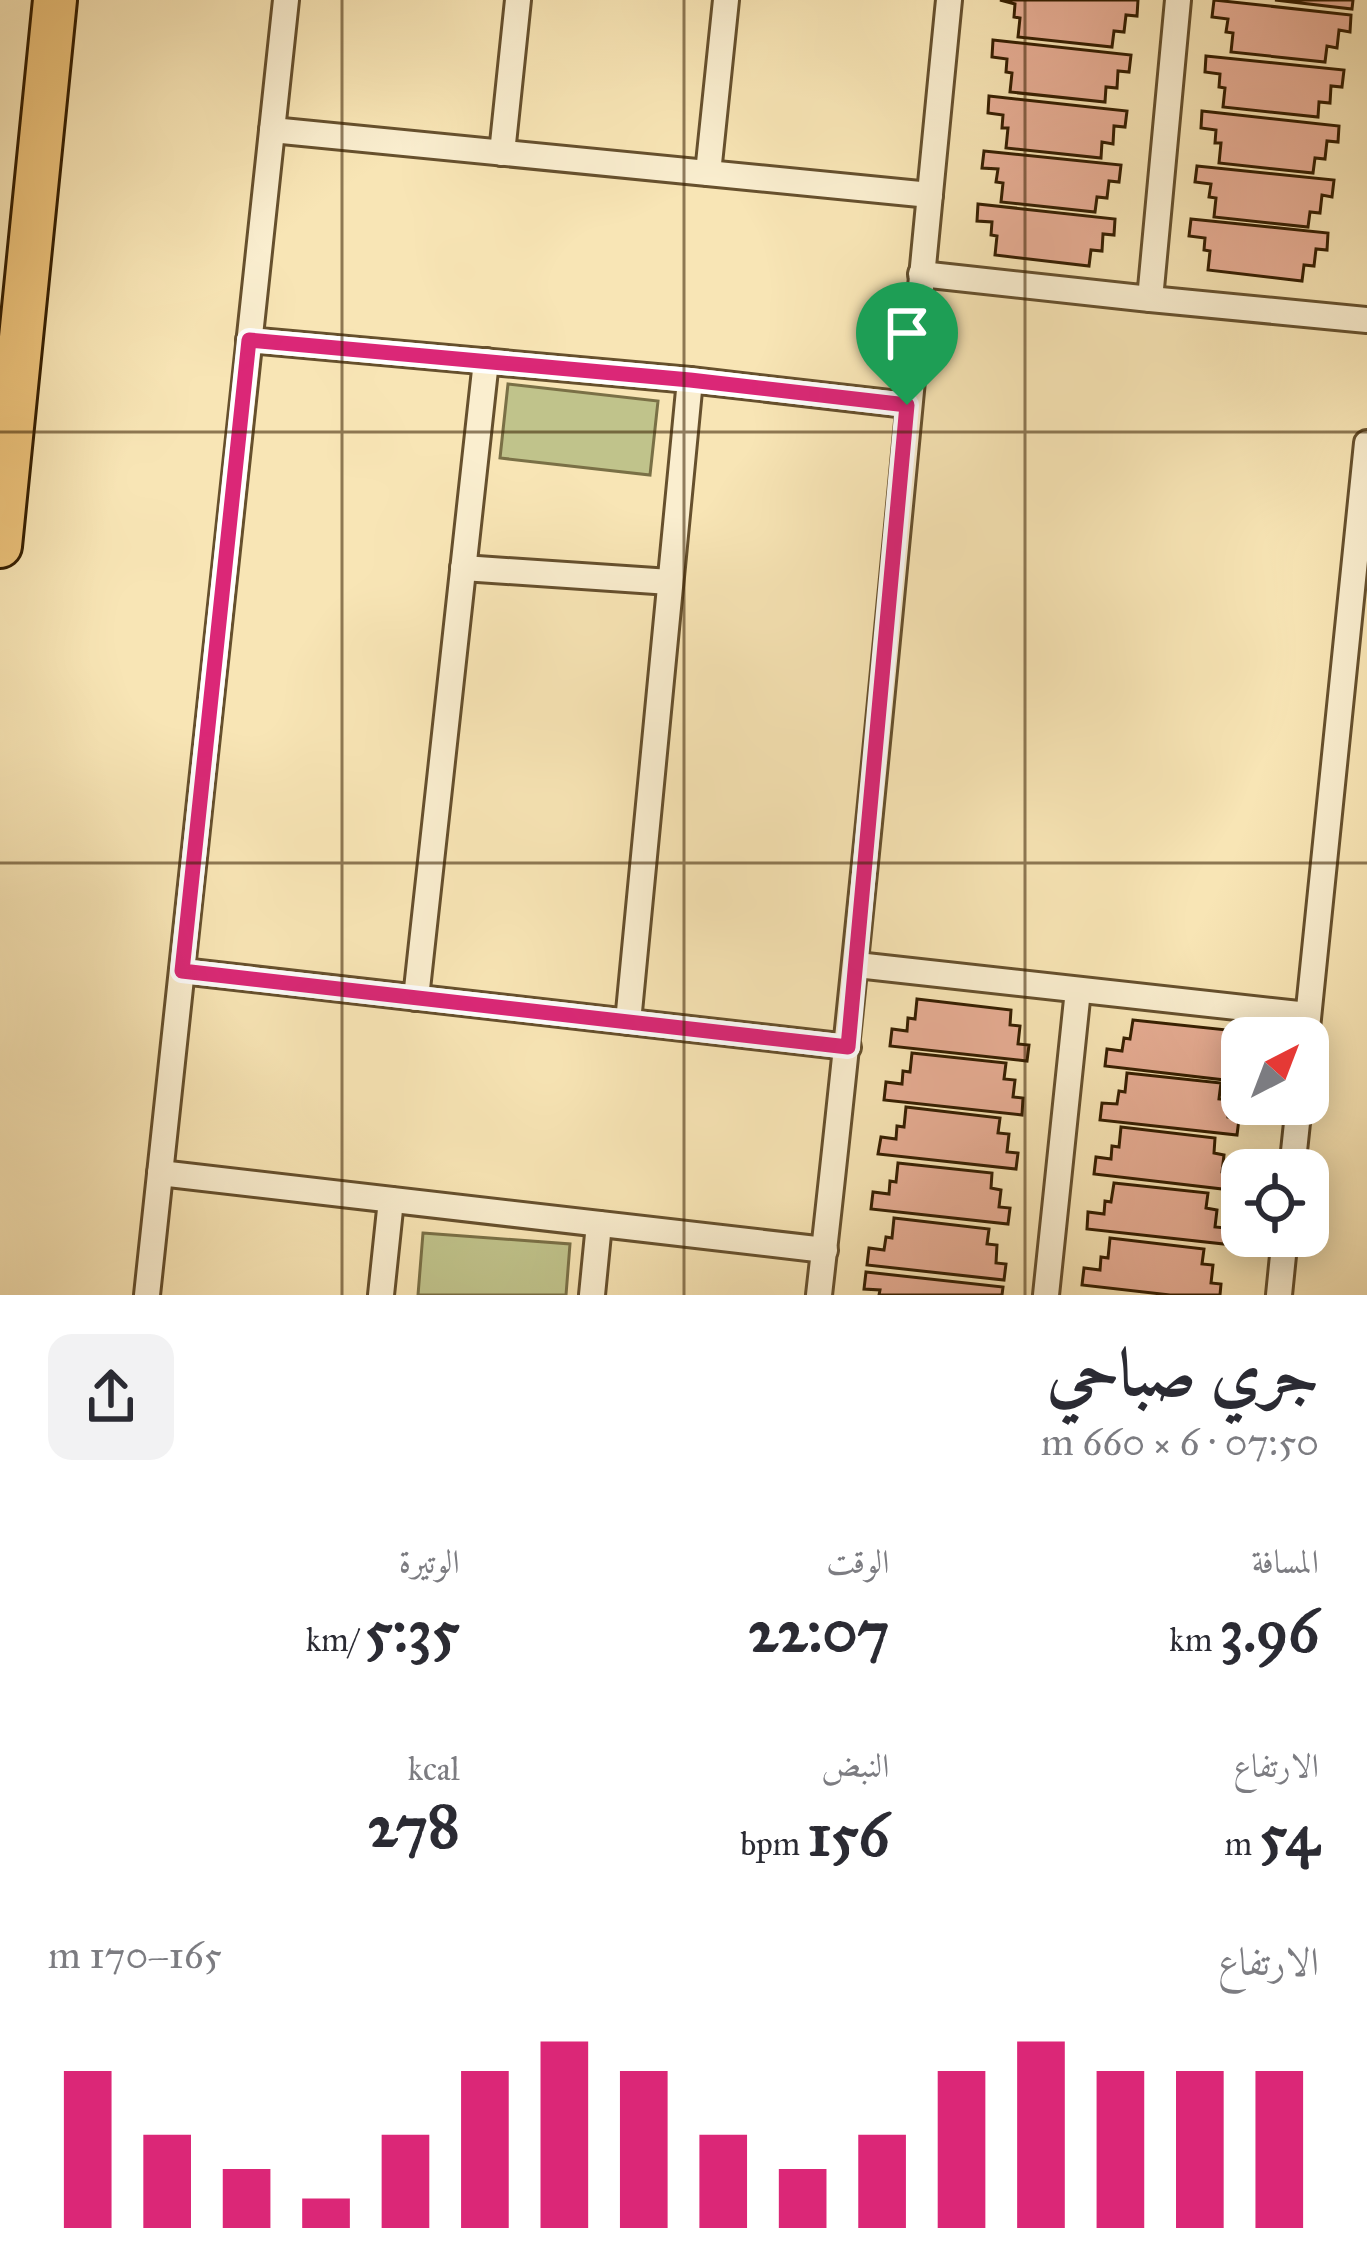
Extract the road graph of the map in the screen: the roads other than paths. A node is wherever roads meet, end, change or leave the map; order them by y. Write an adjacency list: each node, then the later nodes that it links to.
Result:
1 (55, 0): 19 (highway)
2 (286, 0): 7 (street)
3 (518, 0): 8 (street)
4 (726, 0): 9 (street)
5 (949, 0): 10 (street)
6 (1178, 0): 12 (street)
7 (272, 130): 8 (street); 14 (street)
8 (502, 153): 9 (street)
9 (708, 172): 10 (street)
10 (930, 195): 11 (street)
11 (921, 274): 12 (street); 17 (street)
12 (1150, 299): 13 (street)
13 (1367, 320)
14 (249, 340): 15 (street); 23 (street)
15 (486, 361): 16 (street); 20 (street)
16 (690, 380): 17 (street); 21 (street)
17 (907, 405): 22 (street)
18 (1367, 443): 27 (street)
19 (0, 546)
20 (463, 568): 21 (street); 25 (street)
21 (670, 582): 28 (street)
22 (856, 965): 24 (street); 29 (street)
23 (182, 971): 25 (street); 30 (street)
24 (1078, 990): 26 (street); 39 (street)
25 (416, 998): 28 (street)
26 (1250, 1017)
27 (1308, 1017)
28 (628, 1022): 29 (street)
29 (848, 1047): 33 (street)
30 (160, 1173): 31 (street); 35 (street)
31 (391, 1200): 32 (street); 36 (street)
32 (599, 1224): 33 (street); 37 (street)
33 (825, 1250): 38 (street)
34 (1283, 1257): 40 (street)
35 (147, 1295)
36 (381, 1295)
37 (592, 1295)
38 (820, 1295)
39 (1046, 1295)
40 (1279, 1295)

